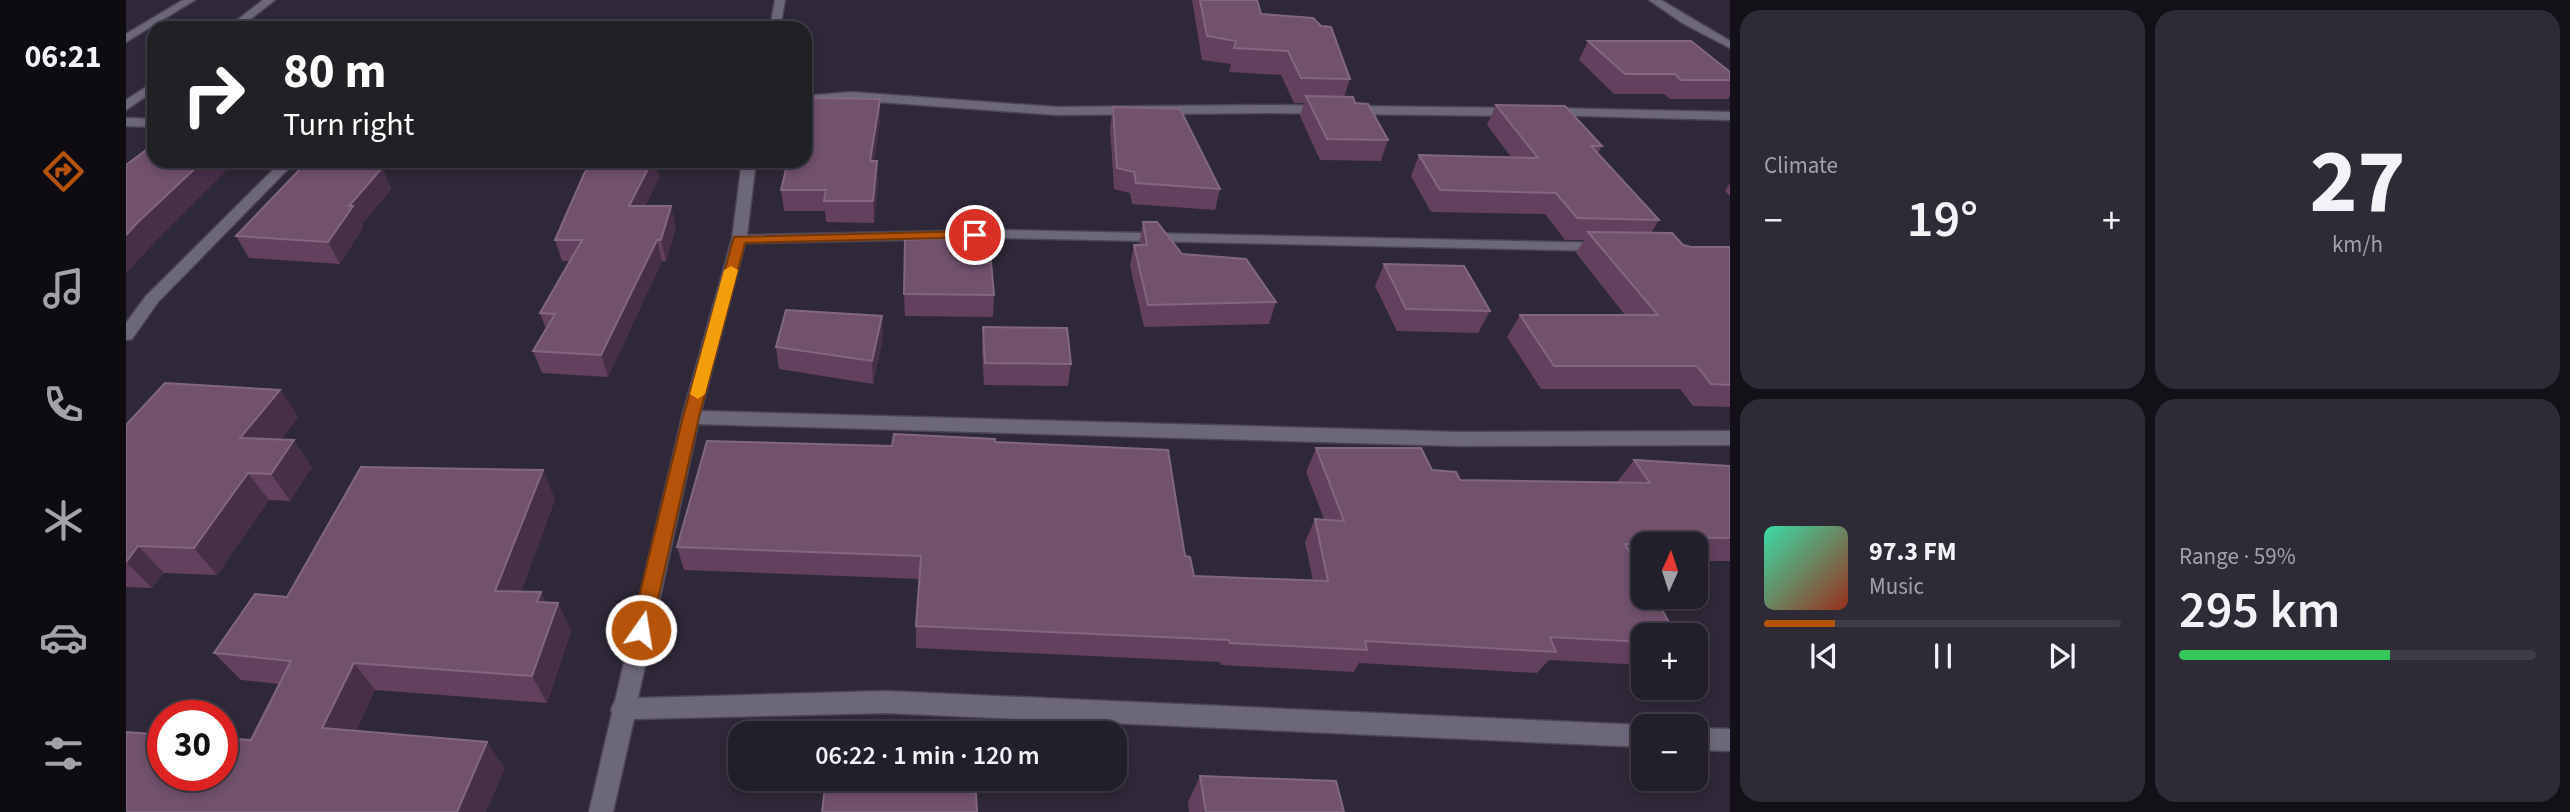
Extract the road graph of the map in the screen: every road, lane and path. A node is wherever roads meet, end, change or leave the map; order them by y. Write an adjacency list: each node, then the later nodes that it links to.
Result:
1 (190, 0): 5 (street)
2 (270, 0): 6 (street)
3 (780, 0): 7 (street)
4 (1654, 0): 10 (street)
5 (156, 21)
6 (242, 21)
7 (776, 21)
8 (147, 26): 9 (street)
9 (126, 39)
10 (1730, 45)
11 (147, 91): 13 (street)
12 (812, 99): 14 (street)
13 (126, 106)
14 (1730, 116)
15 (126, 122): 16 (street)
16 (147, 123)
17 (282, 168): 21 (street)
18 (748, 168): 19 (street)
19 (739, 239): 20 (street); 22 (street)
20 (1620, 247)
21 (126, 335)
22 (691, 417): 23 (street); 24 (street)
23 (1730, 438)
24 (622, 709): 25 (street); 28 (street)
25 (1631, 735)
26 (1708, 739): 27 (street)
27 (1730, 740)
28 (601, 812)

